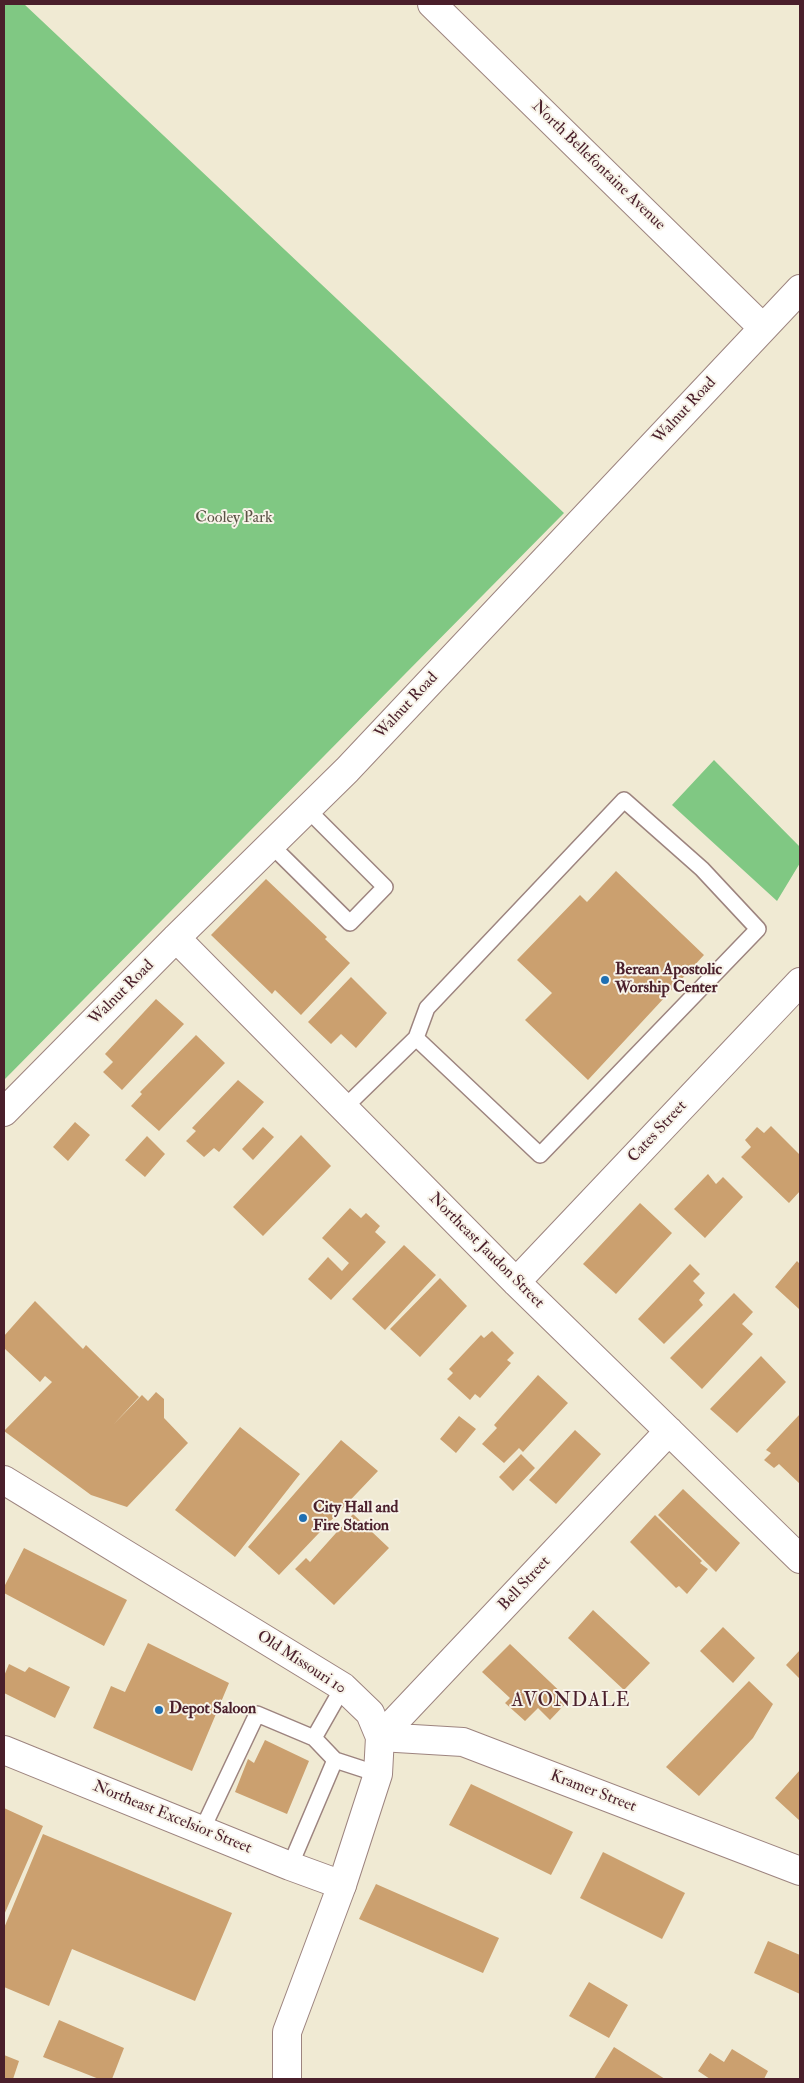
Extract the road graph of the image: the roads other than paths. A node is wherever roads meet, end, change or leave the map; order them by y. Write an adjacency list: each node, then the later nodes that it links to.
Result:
1 (432, 4): 3 (street, North Bellefontaine Avenue)
2 (800, 289): 3 (street, Walnut Road)
3 (763, 328): 4 (street, Walnut Road)
4 (307, 810): 5 (street, Walnut Road); 5 (lane)
5 (271, 845): 6 (street, Walnut Road)
6 (176, 938): 9 (street, Northeast Jaudon Street); 10 (street, Walnut Road)
7 (800, 982): 11 (street, Cates Street)
8 (416, 1038): 8 (lane); 9 (lane)
9 (344, 1108): 11 (street, Northeast Jaudon Street)
10 (4, 1112)
11 (516, 1282): 12 (street, Northeast Jaudon Street)
12 (669, 1431): 14 (street, Northeast Jaudon Street); 16 (street, Bell Street)
13 (4, 1480): 15 (street, Old Missouri 10)
14 (800, 1559)
15 (343, 1687): 16 (street, Old Missouri 10); 17 (lane)
16 (380, 1737): 20 (street, Old Missouri 10); 23 (street, Kramer Street)
17 (314, 1738): 19 (lane); 21 (lane)
18 (4, 1750): 21 (street, Northeast Excelsior Street)
19 (335, 1760): 20 (lane); 22 (lane)
20 (378, 1774): 24 (street, Old Missouri 10)
21 (202, 1830): 22 (street, Northeast Excelsior Street)
22 (290, 1866): 24 (street, Northeast Excelsior Street)
23 (800, 1871)
24 (342, 1885): 25 (street, Old Missouri 10)
25 (287, 2079)

